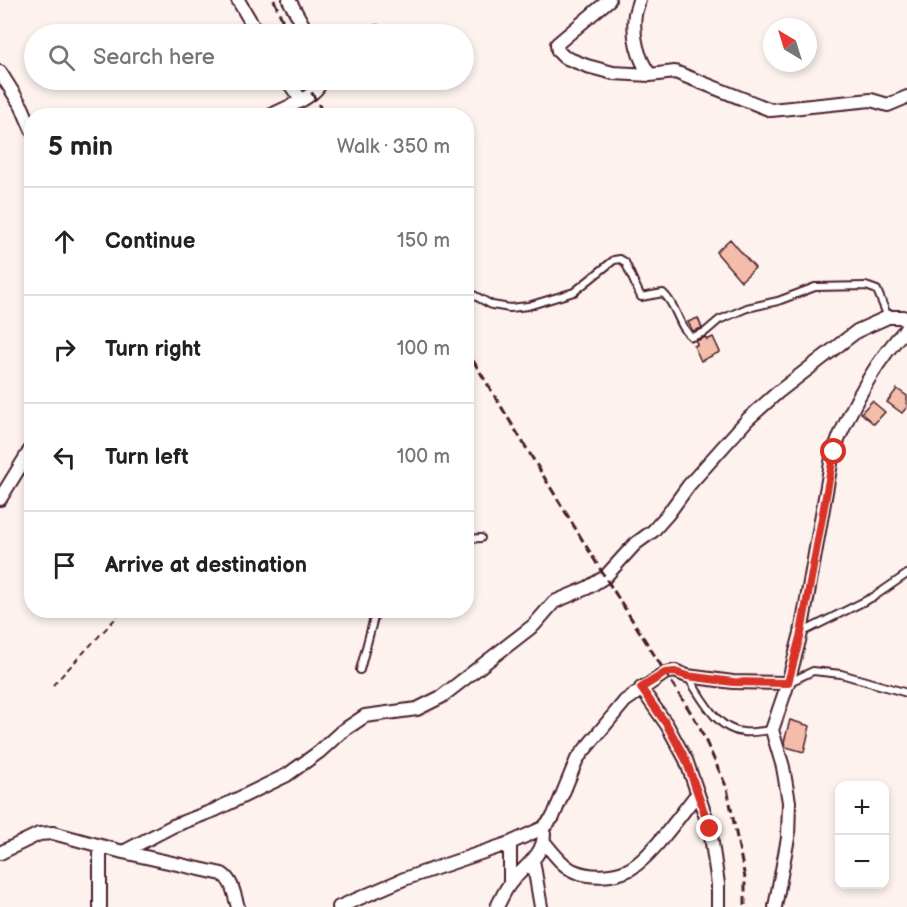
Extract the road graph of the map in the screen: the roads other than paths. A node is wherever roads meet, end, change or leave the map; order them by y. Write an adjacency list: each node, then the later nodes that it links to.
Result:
1 (238, 0): 5 (street)
2 (289, 0): 6 (street)
3 (609, 0): 8 (street)
4 (639, 0): 8 (street)
5 (252, 24)
6 (302, 24)
7 (0, 72): 14 (street)
8 (650, 75): 11 (street)
9 (294, 90): 12 (street)
10 (315, 90): 12 (street)
11 (907, 97)
12 (301, 100): 13 (street)
13 (286, 108)
14 (24, 113)
15 (474, 295): 16 (lane)
16 (888, 317): 17 (street); 36 (street)
17 (907, 326): 24 (street)
18 (24, 460): 19 (street)
19 (0, 499)
20 (474, 538): 21 (lane)
21 (481, 538)
22 (907, 573): 24 (lane)
23 (374, 618): 25 (lane)
24 (801, 633): 27 (street)
25 (360, 670)
26 (687, 676): 27 (street); 28 (street); 30 (lane)
27 (788, 683): 29 (lane); 30 (street)
28 (641, 688): 31 (street); 32 (street)
29 (907, 693)
30 (772, 730): 46 (street)
31 (697, 794): 33 (street); 45 (street)
32 (543, 828): 33 (street); 34 (street)
33 (544, 842): 38 (street)
34 (510, 843): 39 (street); 43 (street)
35 (100, 847): 36 (street); 37 (street); 41 (street)
36 (123, 852): 42 (street)
37 (0, 853)
38 (533, 860): 39 (street); 44 (street)
39 (510, 883): 40 (street)
40 (496, 905)
41 (100, 907)
42 (238, 907)
43 (339, 907)
44 (541, 907)
45 (718, 907)
46 (775, 907)

